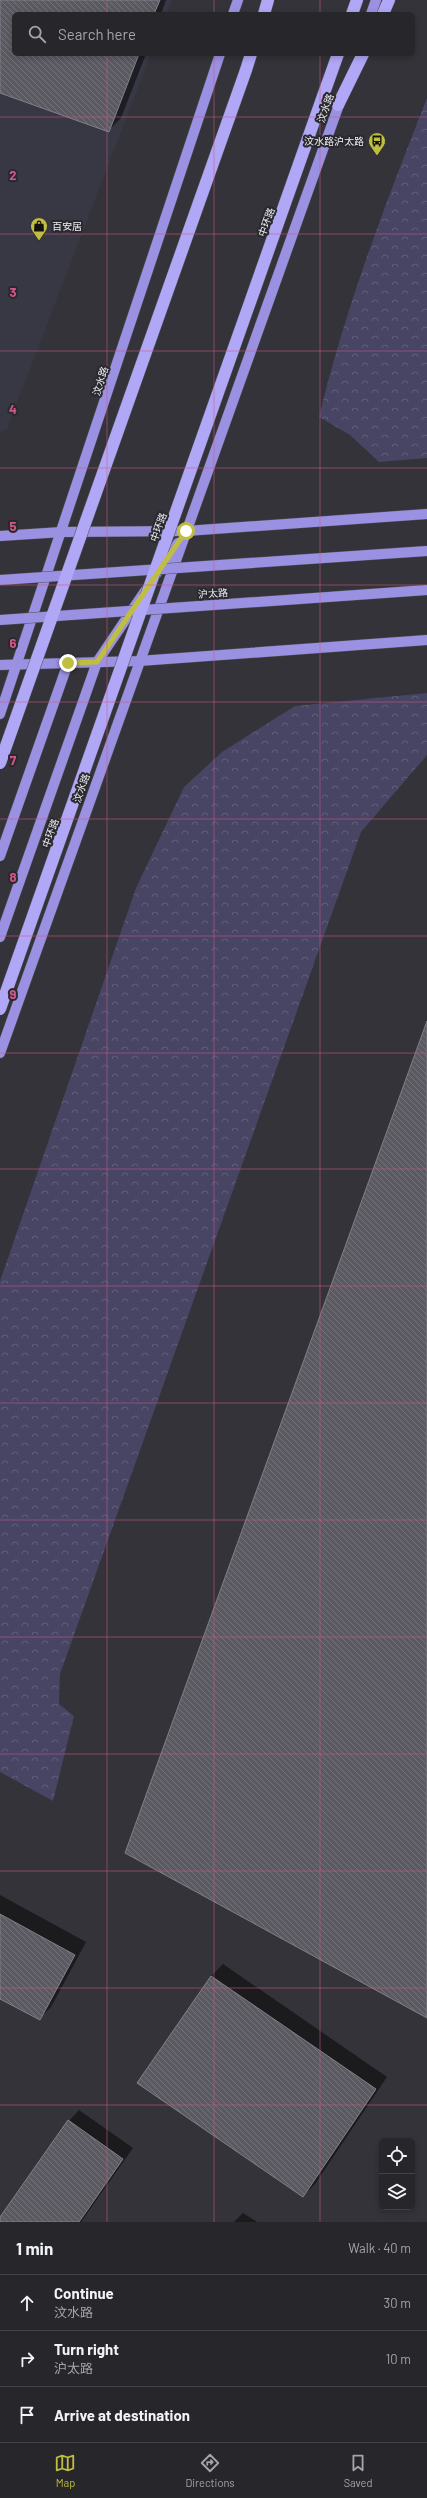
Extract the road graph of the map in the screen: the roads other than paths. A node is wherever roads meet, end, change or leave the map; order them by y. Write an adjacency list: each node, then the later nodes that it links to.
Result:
1 (238, 0): 6 (main road)
2 (268, 0): 7 (highway)
3 (357, 0): 8 (highway)
4 (376, 0): 9 (main road)
5 (389, 0): 10 (highway)
6 (234, 12)
7 (265, 12)
8 (353, 12)
9 (372, 12)
10 (384, 12)
11 (219, 56): 19 (main road, 汶水路)
12 (250, 56): 32 (highway, bridge)
13 (337, 56): 35 (highway, 中环路, bridge)
14 (355, 56): 16 (main road, 汶水路)
15 (362, 56): 16 (highway)
16 (338, 105): 18 (main road, 汶水路)
17 (427, 514): 18 (main road)
18 (186, 531): 19 (main road); 26 (main road, 汶水路); 27 (main road, 汶水路)
19 (62, 532): 20 (main road); 29 (main road, 汶水路)
20 (0, 536)
21 (427, 551): 22 (main road, bridge)
22 (0, 580)
23 (427, 590): 24 (main road, 沪太路, bridge)
24 (0, 620)
25 (427, 640): 26 (main road)
26 (139, 661): 27 (main road); 36 (main road, 汶水路)
27 (97, 662): 28 (main road); 34 (main road, 汶水路)
28 (68, 663): 29 (main road); 33 (main road)
29 (18, 664): 30 (main road); 31 (main road, 汶水路)
30 (0, 665)
31 (0, 714)
32 (0, 763)
33 (0, 856)
34 (0, 937)
35 (0, 1009)
36 (0, 1053)

